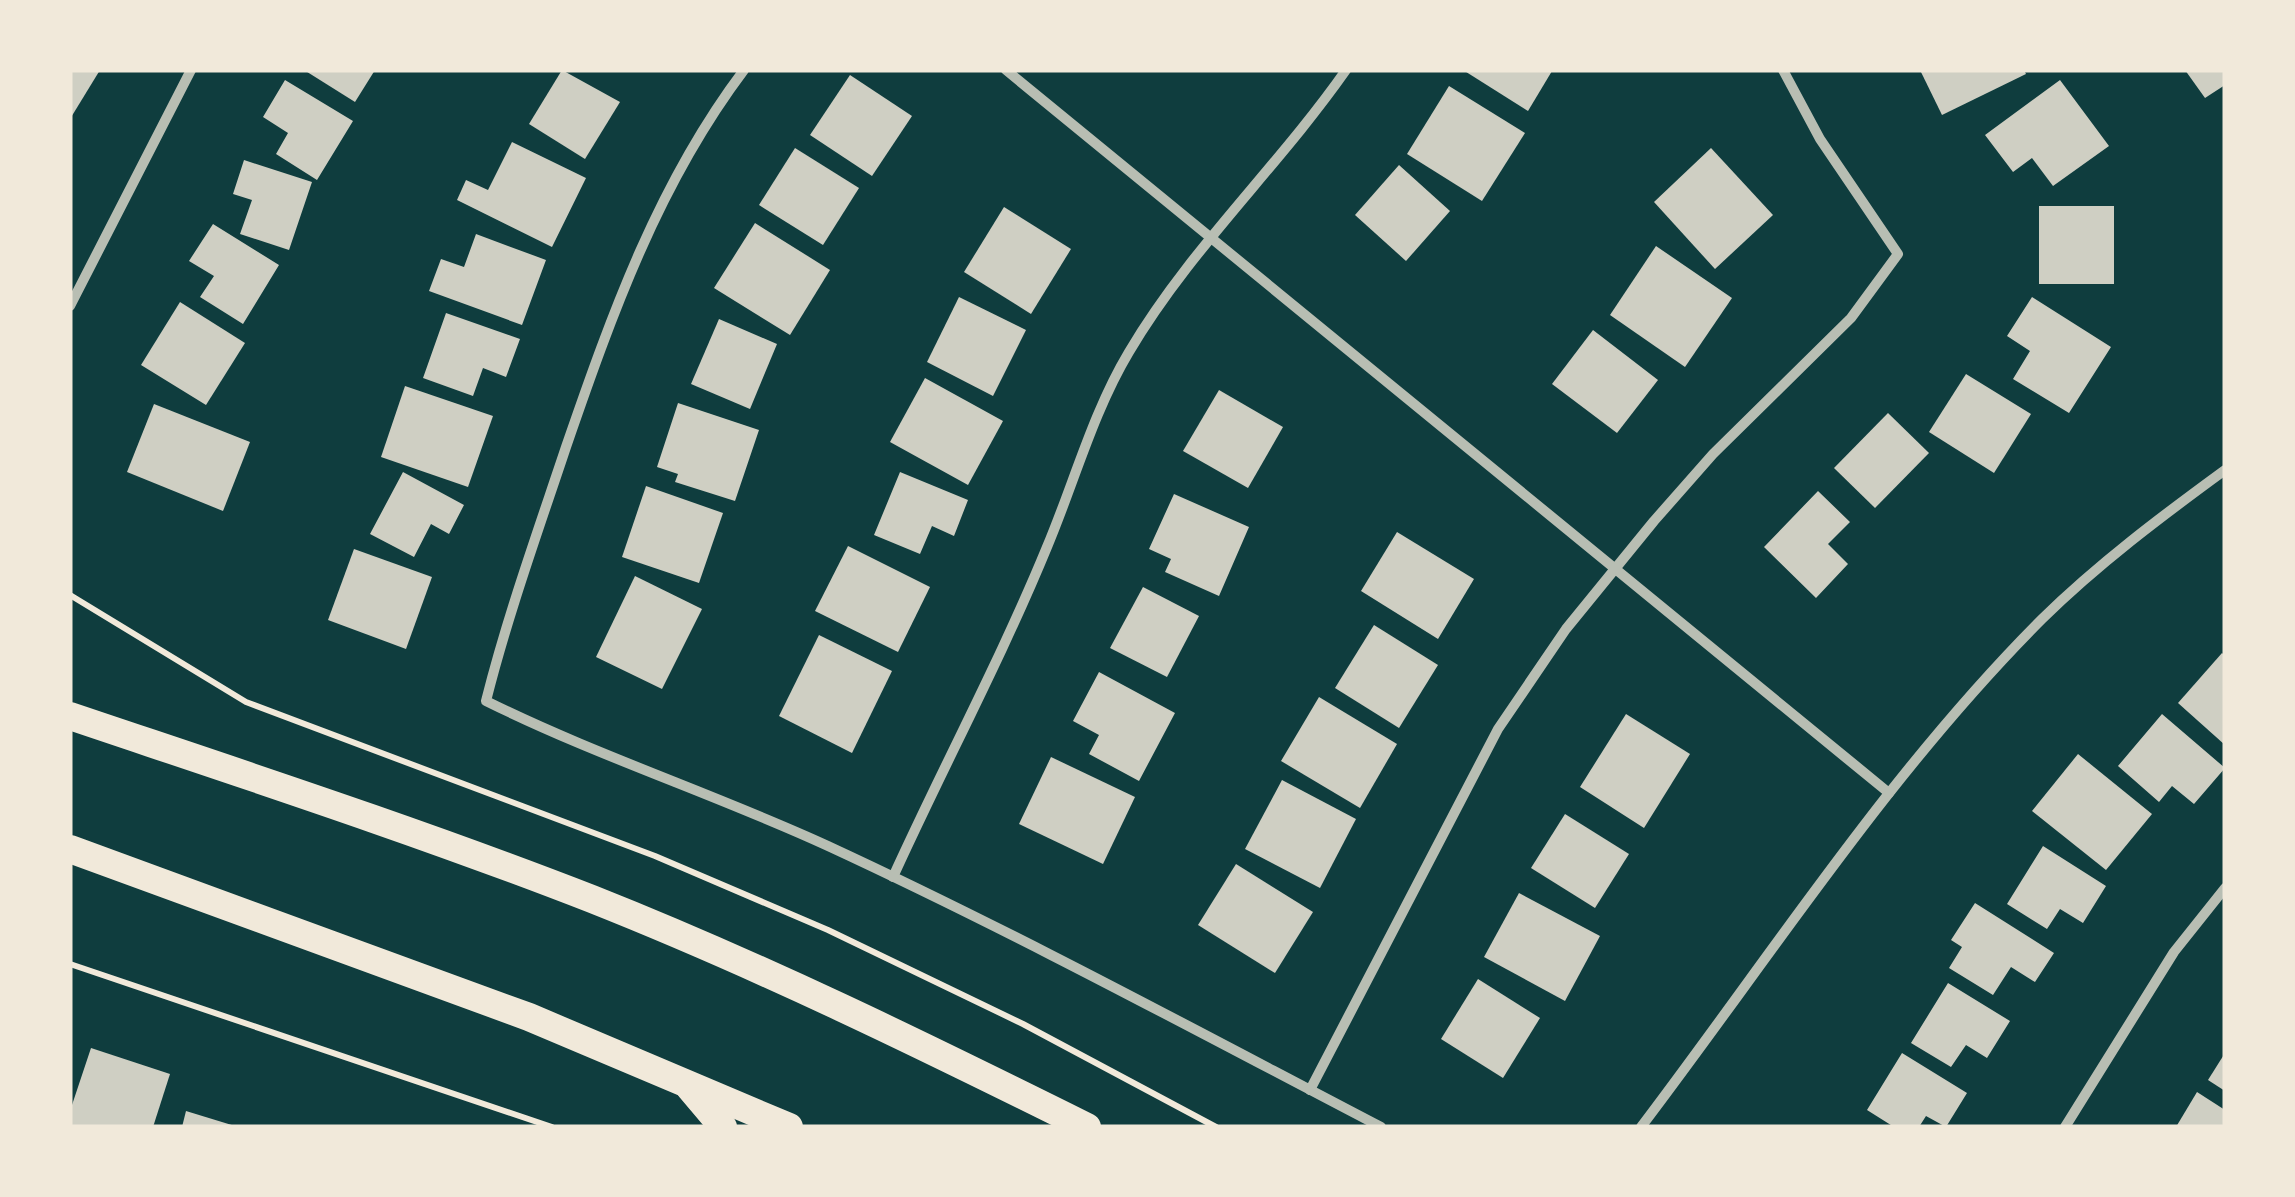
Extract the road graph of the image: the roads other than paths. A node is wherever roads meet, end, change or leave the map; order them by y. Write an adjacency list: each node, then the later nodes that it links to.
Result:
1 (191, 70): 7 (street)
2 (744, 70): 13 (street)
3 (1006, 70): 6 (street)
4 (1346, 70): 6 (street)
5 (1782, 70): 9 (street)
6 (1210, 238): 9 (street); 13 (street)
7 (70, 306)
8 (2225, 470): 11 (street)
9 (1616, 568): 11 (street); 16 (street)
10 (70, 716): 19 (highway)
11 (1889, 794): 21 (street)
12 (70, 849): 15 (highway)
13 (893, 877): 16 (street)
14 (2225, 888): 22 (street)
15 (686, 1083): 17 (highway); 18 (highway)
16 (1310, 1090): 20 (street)
17 (723, 1127)
18 (789, 1127)
19 (1087, 1127)
20 (1380, 1127)
21 (1641, 1127)
22 (2064, 1127)

